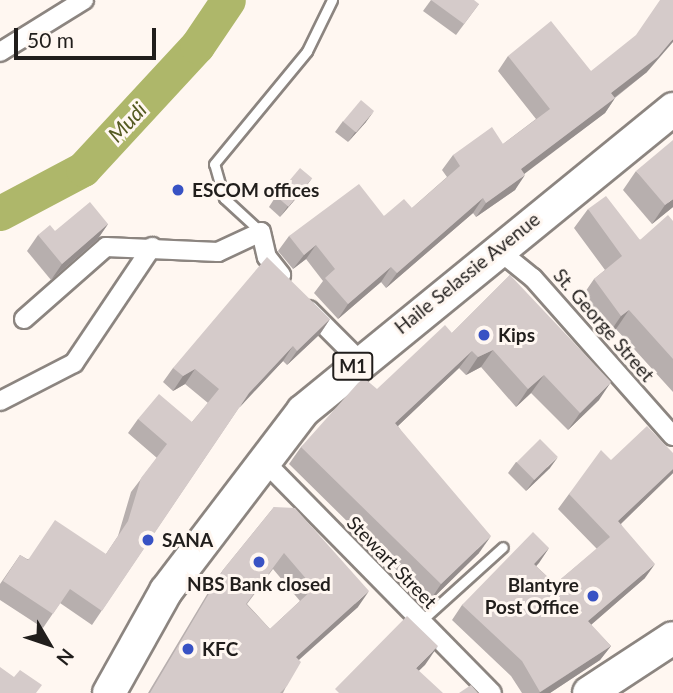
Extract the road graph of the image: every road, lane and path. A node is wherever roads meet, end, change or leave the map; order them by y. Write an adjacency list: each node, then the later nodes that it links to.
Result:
1 (84, 0): 3 (street)
2 (332, 0): 5 (lane)
3 (0, 52)
4 (673, 109): 7 (highway, Haile Selassie Avenue / M1)
5 (261, 232): 6 (street); 9 (street)
6 (152, 247): 8 (street); 10 (street)
7 (497, 249): 9 (highway, Haile Selassie Avenue / M1); 11 (street, St. George Street)
8 (24, 320)
9 (359, 360): 12 (highway, Haile Selassie Avenue / M1)
10 (0, 401)
11 (673, 436)
12 (262, 459): 14 (street, Stewart Street); 16 (highway, Haile Selassie Avenue / M1)
13 (503, 547): 14 (lane)
14 (421, 621): 17 (street, Stewart Street)
15 (673, 638): 18 (highway)
16 (109, 693)
17 (492, 693)
18 (589, 693)

